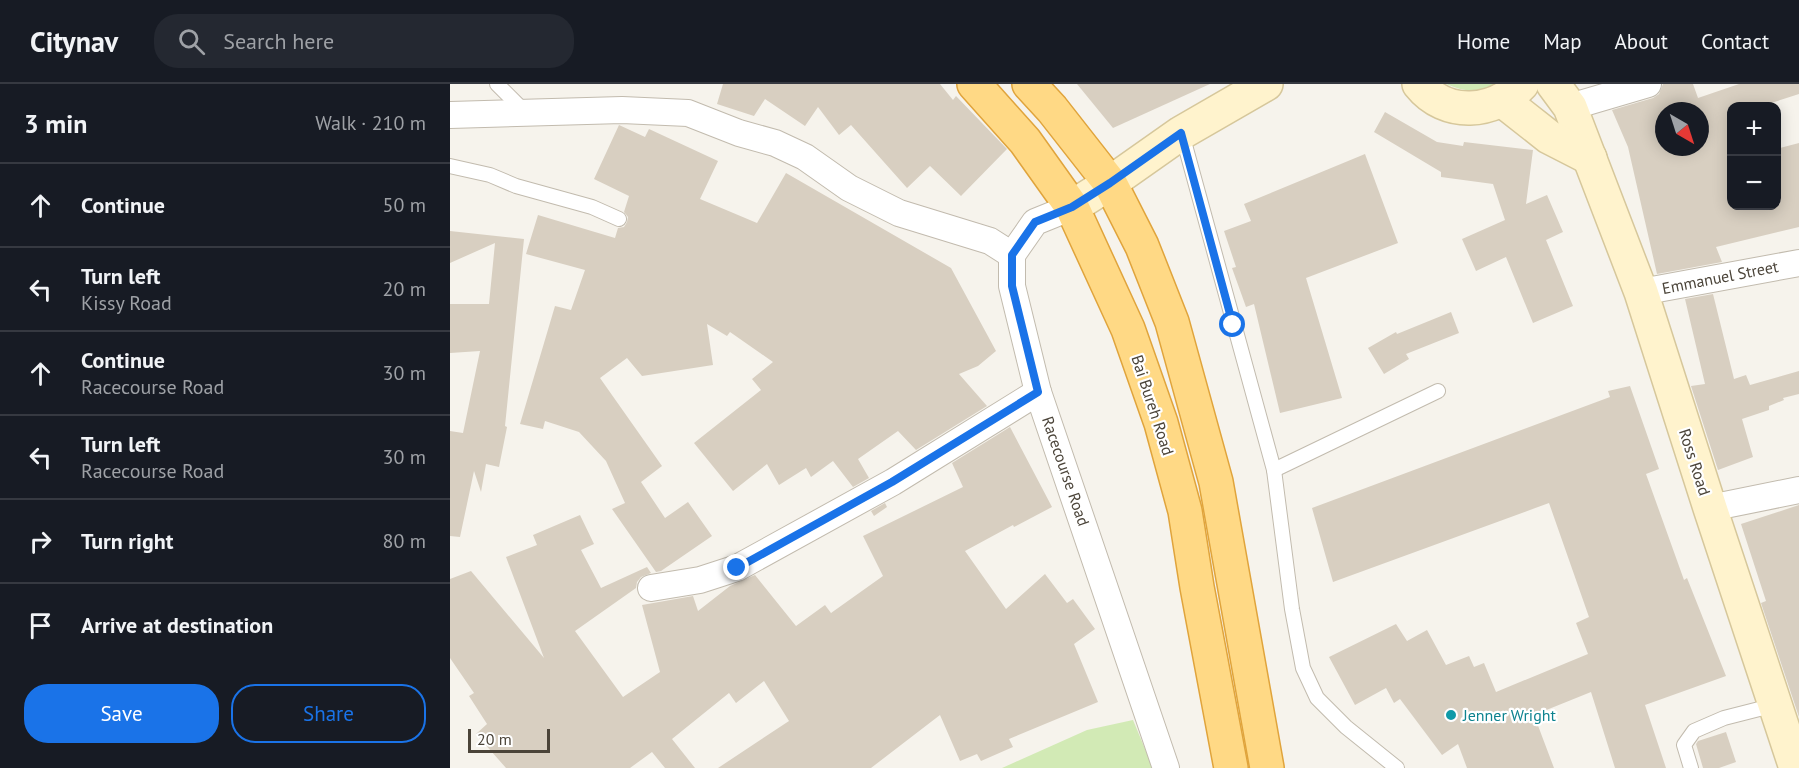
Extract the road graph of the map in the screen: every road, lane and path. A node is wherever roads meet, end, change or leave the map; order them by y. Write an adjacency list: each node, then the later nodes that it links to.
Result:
1 (497, 84): 9 (lane)
2 (974, 84): 15 (highway, Bai Bureh Road)
3 (1029, 84): 14 (highway)
4 (1266, 84): 11 (main road)
5 (1419, 84): 7 (main road)
6 (1648, 84): 8 (street)
7 (1512, 92): 12 (main road)
8 (1561, 96): 12 (main road, Ross Road)
9 (526, 113): 10 (street); 17 (street)
10 (450, 115)
11 (1181, 133): 14 (main road); 22 (lane)
12 (1590, 158): 19 (main road, Ross Road)
13 (450, 166): 16 (lane)
14 (1110, 183): 15 (main road); 29 (highway)
15 (1072, 207): 17 (street); 28 (highway, Bai Bureh Road)
16 (619, 219)
17 (1012, 255): 21 (street, Racecourse Road)
18 (1799, 263): 19 (street, Emmanuel Street)
19 (1641, 292): 24 (main road, Ross Road)
20 (1438, 391): 22 (lane)
21 (1038, 392): 25 (street); 27 (street, Racecourse Road)
22 (1274, 470): 30 (lane)
23 (1799, 490): 24 (street)
24 (1710, 508): 26 (main road, Ross Road)
25 (651, 588)
26 (1775, 705): 31 (lane); 32 (main road, Ross Road)
27 (1167, 768)
28 (1231, 768)
29 (1267, 768)
30 (1397, 768)
31 (1691, 768)
32 (1796, 768)

